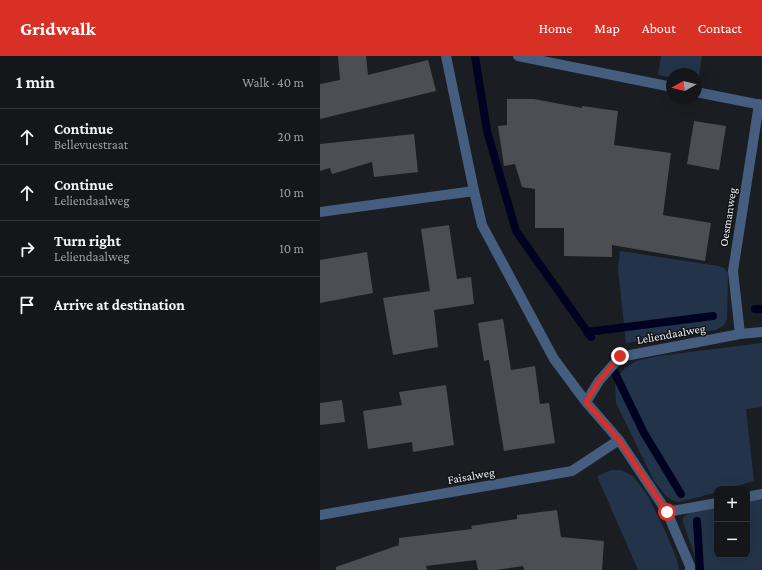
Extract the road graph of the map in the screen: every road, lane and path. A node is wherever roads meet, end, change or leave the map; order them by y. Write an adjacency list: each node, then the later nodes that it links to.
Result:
1 (446, 56): 6 (street)
2 (518, 56): 3 (street)
3 (666, 86)
4 (702, 93): 5 (street)
5 (761, 105): 9 (street, Oesmanweg)
6 (474, 191): 7 (street); 10 (street)
7 (320, 212)
8 (762, 332): 9 (street, Leliendaalweg)
9 (740, 334): 10 (street, Leliendaalweg)
10 (586, 402): 11 (street)
11 (619, 440): 15 (street); 16 (street, Faisalweg)
12 (762, 494): 13 (street)
13 (750, 496)
14 (714, 503): 15 (street)
15 (667, 512): 17 (street)
16 (320, 515)
17 (690, 570)

